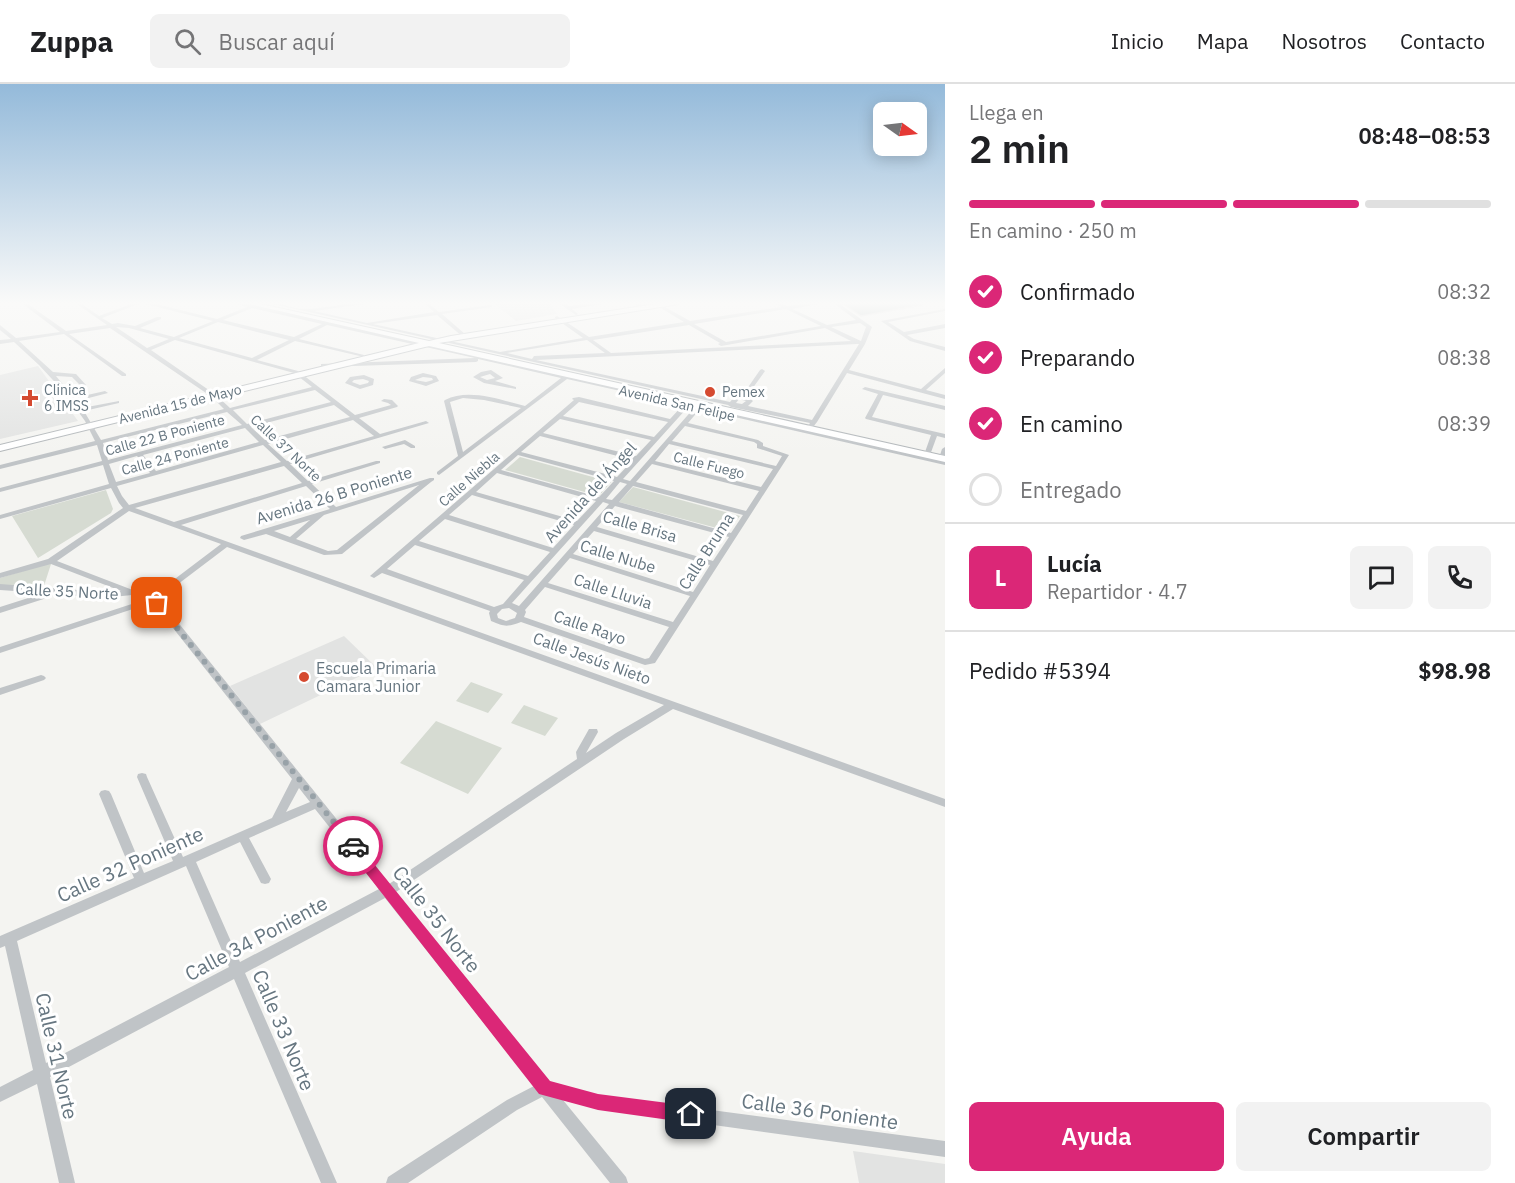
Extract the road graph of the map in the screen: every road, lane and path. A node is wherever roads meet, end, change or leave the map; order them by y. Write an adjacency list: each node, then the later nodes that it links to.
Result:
1 (30, 353): 29 (street)
2 (95, 353): 30 (street)
3 (152, 353): 42 (street, Calle 37 Norte)
4 (227, 353): 19 (street)
5 (265, 353): 19 (street)
6 (340, 353): 20 (street)
7 (385, 353): 23 (main road, Avenida 15 de Mayo)
8 (386, 353): 20 (main road, Avenida 15 de Mayo)
9 (467, 353): 17 (street, Avenida San Felipe)
10 (483, 353): 16 (main road, Avenida San Felipe)
11 (494, 353): 16 (street, Avenida San Felipe)
12 (520, 353): 16 (street)
13 (624, 353): 15 (street)
14 (854, 353): 26 (street)
15 (610, 354): 18 (street)
16 (502, 357): 17 (street); 18 (street, Avenida San Felipe); 18 (street); 32 (main road, Avenida San Felipe)
17 (487, 359): 21 (street); 27 (street); 32 (street, Avenida San Felipe)
18 (521, 359): 48 (street, Avenida San Felipe)
19 (252, 360): 28 (street)
20 (361, 360): 21 (street); 22 (main road, Avenida 15 de Mayo); 23 (street); 33 (street)
21 (421, 362): 31 (street)
22 (323, 366): 23 (street); 28 (main road, Avenida 15 de Mayo)
23 (337, 366): 28 (main road, Avenida 15 de Mayo)
24 (945, 370): 39 (street)
25 (762, 371): 43 (street)
26 (845, 371): 39 (street); 61 (street)
27 (487, 372): 34 (street); 34 (street)
28 (298, 373): 36 (street); 42 (main road, Avenida 15 de Mayo)
29 (52, 374): 35 (street); 45 (street)
30 (124, 375)
31 (423, 375)
32 (562, 376): 48 (main road, Avenida San Felipe); 50 (street)
33 (359, 377)
34 (491, 382): 37 (street)
35 (84, 386)
36 (315, 387): 49 (street); 54 (street)
37 (514, 388)
38 (865, 389): 41 (street)
39 (922, 391): 44 (street)
40 (105, 393): 45 (street)
41 (881, 393): 52 (street); 64 (street)
42 (212, 394): 54 (street, Calle 37 Norte); 59 (main road, Avenida 15 de Mayo)
43 (744, 397): 51 (street); 51 (street)
44 (945, 397)
45 (72, 400): 53 (street)
46 (384, 401): 56 (street, Calle 24 Poniente)
47 (117, 402): 53 (street)
48 (696, 402): 51 (main road, Avenida San Felipe); 57 (street, Avenida del Ángel); 60 (street, Avenida del Ángel); 61 (main road, Avenida San Felipe); 75 (street, Avenida San Felipe)
49 (335, 403): 56 (street); 62 (street, Calle 22 B Poniente)
50 (523, 407): 80 (street); 80 (street)
51 (735, 407): 61 (main road, Avenida San Felipe)
52 (945, 408)
53 (79, 410): 59 (street)
54 (228, 410): 62 (street, Calle 37 Norte); 68 (street)
55 (559, 417): 57 (street, Calle Niebla); 63 (street, Calle Niebla); 67 (street)
56 (356, 418): 65 (street); 71 (street, Calle 24 Poniente)
57 (672, 421): 67 (street, Avenida del Ángel)
58 (426, 423): 65 (street)
59 (89, 424): 68 (street); 70 (main road, Avenida 15 de Mayo); 76 (main road, Avenida 15 de Mayo)
60 (684, 424): 69 (street, Avenida del Ángel); 88 (street, Calle Bruma)
61 (811, 425): 75 (main road, Avenida San Felipe); 79 (main road, Avenida San Felipe)
62 (246, 426): 71 (street, Calle 37 Norte); 78 (street, Calle 22 B Poniente)
63 (539, 434): 77 (street, Calle Niebla); 82 (street)
64 (935, 434): 66 (street); 79 (street)
65 (381, 435): 72 (street); 86 (street)
66 (945, 436)
67 (655, 440): 82 (street, Avenida del Ángel)
68 (99, 442): 85 (street); 87 (street)
69 (668, 442): 84 (street, Avenida del Ángel); 88 (street)
70 (0, 443)
71 (265, 444): 86 (street, Calle 37 Norte); 91 (street, Calle 24 Poniente)
72 (396, 444): 73 (street); 74 (street)
73 (386, 447)
74 (413, 447)
75 (882, 447): 79 (main road, Avenida San Felipe); 81 (street, Avenida San Felipe)
76 (0, 448)
77 (517, 453): 89 (street, Calle Niebla); 92 (street)
78 (139, 454): 85 (street, Calle 22 B Poniente); 91 (street)
79 (927, 454): 81 (main road, Avenida San Felipe)
80 (461, 456): 90 (street)
81 (944, 457)
82 (638, 459): 92 (street, Avenida del Ángel)
83 (378, 462): 93 (street)
84 (650, 462): 94 (street, Avenida del Ángel); 97 (street, Calle Fuego)
85 (106, 463): 95 (street); 96 (street, Calle 22 B Poniente)
86 (284, 463): 93 (street, Calle 37 Norte); 101 (street)
87 (0, 467)
88 (777, 468): 97 (street, Calle Bruma)
89 (496, 471): 98 (street, Calle Niebla); 99 (street)
90 (439, 473)
91 (155, 474): 95 (street, Calle 24 Poniente)
92 (619, 480): 94 (street); 99 (street, Avenida del Ángel)
93 (306, 483): 102 (street, Calle 37 Norte); 106 (street)
94 (631, 483): 100 (street, Avenida del Ángel); 103 (street)
95 (114, 485): 101 (street); 105 (street, Calle 24 Poniente)
96 (0, 490)
97 (763, 490): 103 (street, Calle Bruma)
98 (471, 493): 104 (street, Calle Niebla); 107 (street, Calle Brisa)
99 (602, 499): 100 (street); 107 (street, Avenida del Ángel)
100 (614, 503): 108 (street, Avenida del Ángel); 110 (street)
101 (128, 508): 106 (street, Calle Jesús Nieto); 117 (street)
102 (329, 509): 109 (street, Avenida 26 B Poniente); 112 (street); 112 (street, Avenida 26 B Poniente)
103 (748, 514): 110 (street, Calle Bruma)
104 (443, 516): 113 (street, Calle Niebla); 115 (street, Calle Nube)
105 (0, 517)
106 (175, 524): 114 (street, Calle Jesús Nieto)
107 (579, 524): 115 (street, Avenida del Ángel)
108 (592, 528): 116 (street, Avenida del Ángel); 118 (street, Calle Brisa)
109 (265, 531): 111 (street, Avenida 26 B Poniente); 112 (street)
110 (734, 536): 118 (street, Calle Bruma)
111 (244, 538)
112 (291, 540)
113 (413, 542): 120 (street); 129 (street, Calle Niebla)
114 (227, 543): 126 (street); 136 (street, Calle Jesús Nieto)
115 (555, 551): 120 (street, Avenida del Ángel)
116 (568, 555): 121 (street, Avenida del Ángel); 125 (street, Calle Nube)
117 (51, 561): 119 (street); 124 (street)
118 (715, 564): 125 (street, Calle Bruma)
119 (0, 576)
120 (529, 579): 127 (street, Avenida del Ángel)
121 (543, 584): 130 (street, Avenida del Ángel); 131 (street, Calle Lluvia)
122 (0, 587): 123 (street, Calle 35 Norte)
123 (55, 592): 124 (street, Calle 35 Norte); 128 (street)
124 (134, 592): 126 (street)
125 (695, 595): 131 (street, Calle Bruma)
126 (152, 600): 132 (street); 140 (street, Calle 35 Norte)
127 (506, 605): 129 (street); 130 (street)
128 (0, 610)
129 (494, 610): 130 (street)
130 (520, 614): 133 (street, Calle Rayo)
131 (675, 626): 133 (street, Calle Bruma)
132 (0, 650)
133 (649, 663)
134 (41, 678): 135 (street)
135 (0, 692)
136 (674, 704): 138 (street, Calle 34 Poniente); 143 (street, Calle Jesús Nieto)
137 (593, 732): 138 (street)
138 (583, 762): 149 (street, Calle 34 Poniente)
139 (142, 777): 146 (street, Calle 33 Norte)
140 (298, 778): 142 (street, Calle 35 Norte); 144 (street)
141 (105, 794): 148 (street)
142 (318, 803): 144 (street, Calle 32 Poniente); 149 (street, Calle 35 Norte)
143 (945, 803)
144 (276, 821): 145 (street, Calle 32 Poniente)
145 (242, 836): 146 (street, Calle 32 Poniente); 147 (street)
146 (185, 861): 148 (street, Calle 32 Poniente); 151 (street, Calle 33 Norte)
147 (265, 879)
148 (141, 880): 150 (street, Calle 32 Poniente)
149 (388, 890): 151 (street, Calle 34 Poniente); 153 (street, Calle 35 Norte)
150 (5, 940): 152 (street, Calle 31 Norte)
151 (237, 970): 152 (street, Calle 34 Poniente); 157 (street, Calle 33 Norte)
152 (41, 1073): 154 (street, Calle 34 Poniente); 156 (street, Calle 31 Norte)
153 (545, 1088): 155 (street, Calle 36 Poniente); 158 (street); 159 (street, Calle 35 Norte)
154 (0, 1095)
155 (945, 1149)
156 (67, 1183)
157 (329, 1183)
158 (394, 1183)
159 (620, 1183)

